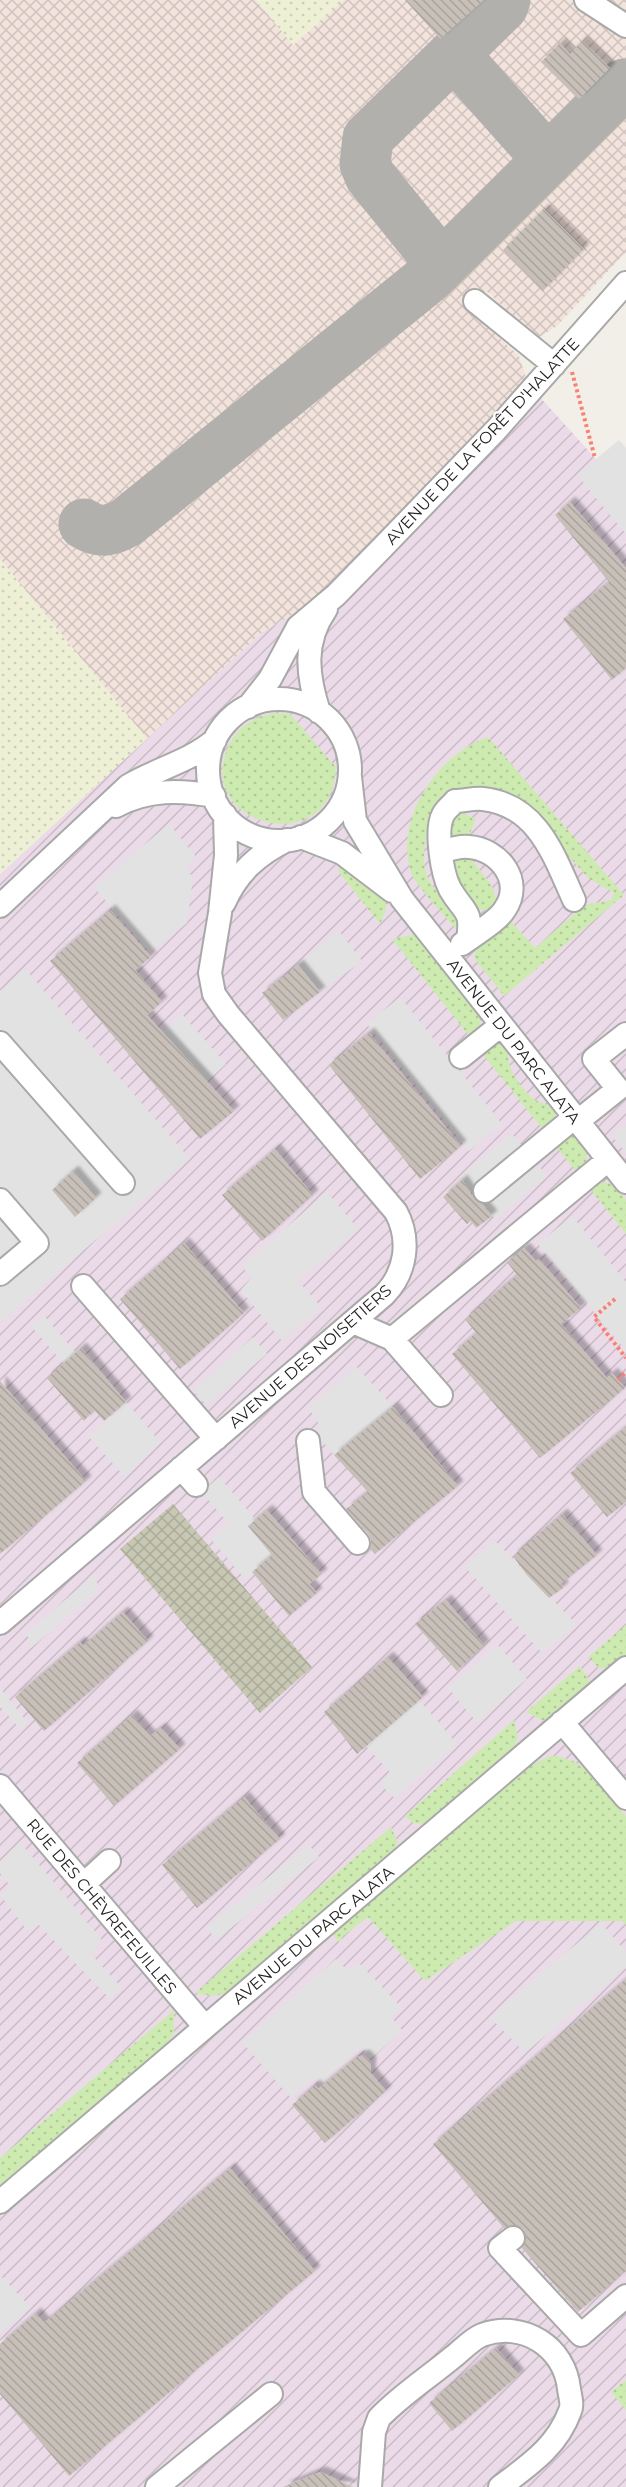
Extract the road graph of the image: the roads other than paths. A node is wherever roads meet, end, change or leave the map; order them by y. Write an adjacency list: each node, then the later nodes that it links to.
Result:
1 (586, 0): 2 (street)
2 (626, 26)
3 (626, 283): 5 (street, AVENUE DE LA FORÊT D'HALATTE)
4 (475, 301): 5 (street)
5 (557, 362): 6 (street, AVENUE DE LA FORÊT D'HALATTE)
6 (336, 595): 7 (street, AVENUE DE LA FORÊT D'HALATTE); 8 (street, AVENUE DE LA FORÊT D'HALATTE)
7 (248, 707): 8 (street); 9 (street)
8 (319, 712): 10 (street)
9 (215, 740): 11 (street); 12 (street)
10 (350, 777): 13 (street); 15 (street, AVENUE DU PARC ALATA)
11 (219, 806): 12 (street); 13 (street); 18 (street, AVENUE DES NOISETIERS)
12 (90, 824): 17 (street)
13 (294, 839): 15 (street, AVENUE DU PARC ALATA); 18 (street, AVENUE DES NOISETIERS)
14 (441, 852): 16 (street); 19 (street); 19 (street)
15 (402, 899): 20 (street, AVENUE DU PARC ALATA)
16 (574, 900)
17 (0, 906)
18 (220, 913): 33 (street, AVENUE DES NOISETIERS)
19 (468, 939): 20 (street)
20 (447, 957): 21 (street, AVENUE DU PARC ALATA)
21 (501, 1025): 24 (street); 25 (street, AVENUE DU PARC ALATA)
22 (626, 1034): 25 (street)
23 (0, 1043): 28 (street)
24 (461, 1057)
25 (576, 1119): 26 (street, AVENUE DU PARC ALATA); 29 (street)
26 (608, 1160): 27 (street, AVENUE DU PARC ALATA); 34 (street)
27 (626, 1182)
28 (123, 1183)
29 (484, 1191)
30 (0, 1200): 31 (street)
31 (0, 1274)
32 (83, 1286): 36 (street)
33 (352, 1322): 34 (street); 36 (street, AVENUE DES NOISETIERS)
34 (393, 1339): 35 (street)
35 (441, 1395)
36 (216, 1439): 39 (street, AVENUE DES NOISETIERS)
37 (308, 1441): 38 (street)
38 (358, 1543)
39 (0, 1623)
40 (626, 1668): 41 (street, AVENUE DU PARC ALATA)
41 (562, 1722): 43 (street); 46 (street, AVENUE DU PARC ALATA)
42 (0, 1786): 45 (street, RUE DES CHÈVREFEUILLES)
43 (626, 1798)
44 (109, 1861): 45 (street)
45 (84, 1884): 46 (street, RUE DES CHÈVREFEUILLES)
46 (205, 2027): 47 (street, AVENUE DU PARC ALATA)
47 (0, 2202)
48 (513, 2238): 49 (street)
49 (626, 2296)
50 (271, 2394): 51 (street)
51 (157, 2487)
52 (370, 2487): 53 (street)
53 (500, 2487)

